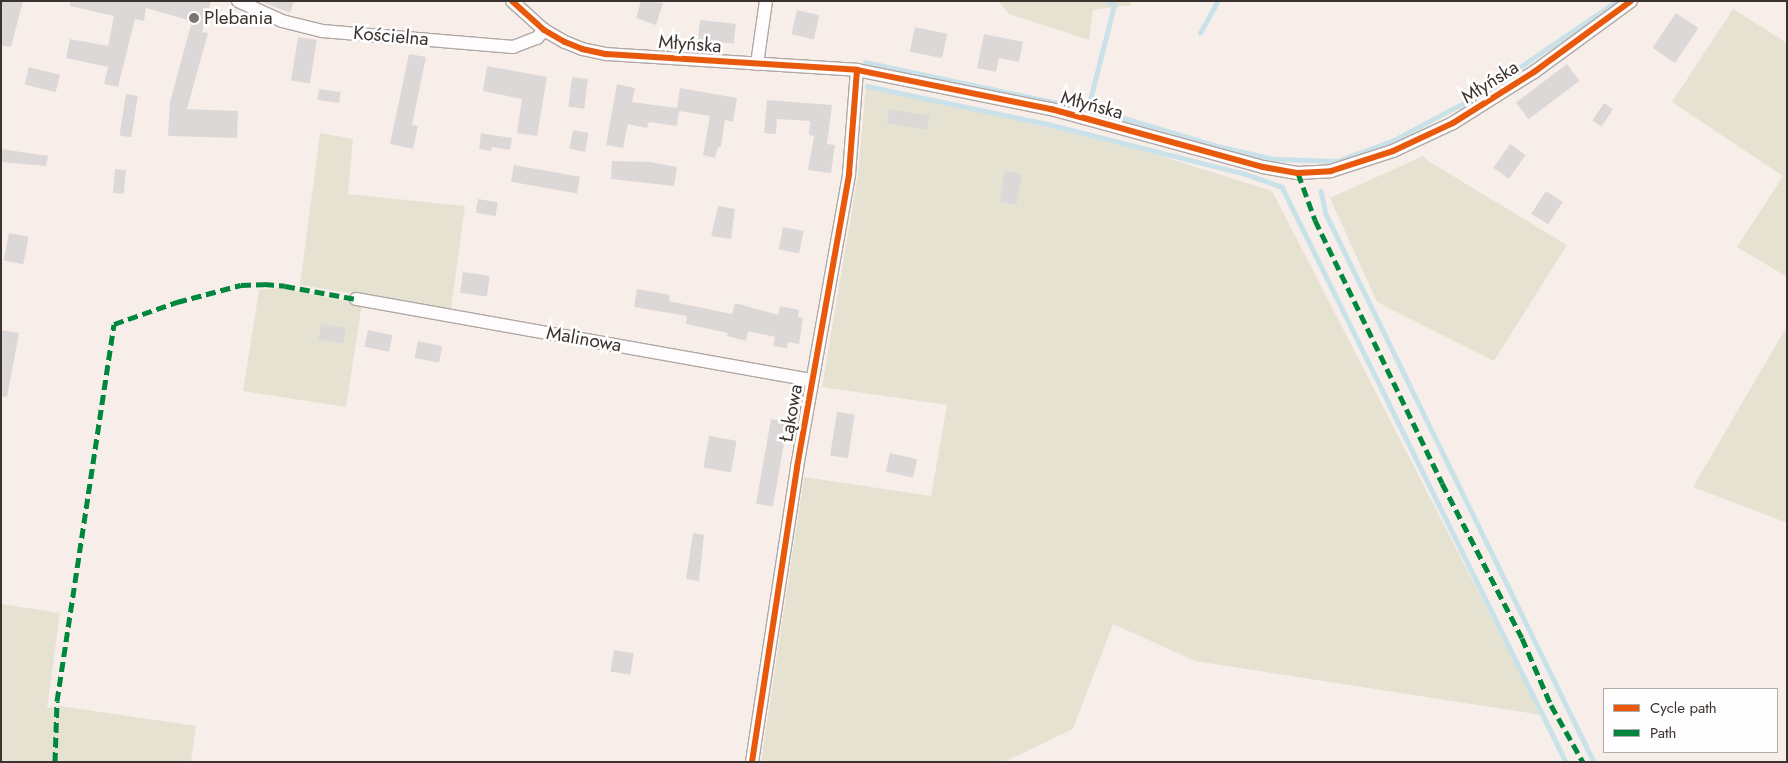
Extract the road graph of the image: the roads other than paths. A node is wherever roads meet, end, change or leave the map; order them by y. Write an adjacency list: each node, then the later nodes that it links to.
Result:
1 (238, 1): 5 (street, Kościelna)
2 (512, 1): 5 (street, Młyńska)
3 (766, 1): 6 (street)
4 (1631, 1): 7 (street, Młyńska)
5 (544, 30): 6 (street, Młyńska)
6 (757, 64): 7 (street, Młyńska)
7 (857, 70): 9 (street, Łąkowa)
8 (356, 299): 9 (street, Malinowa)
9 (812, 380): 10 (street, Łąkowa)
10 (752, 762)

